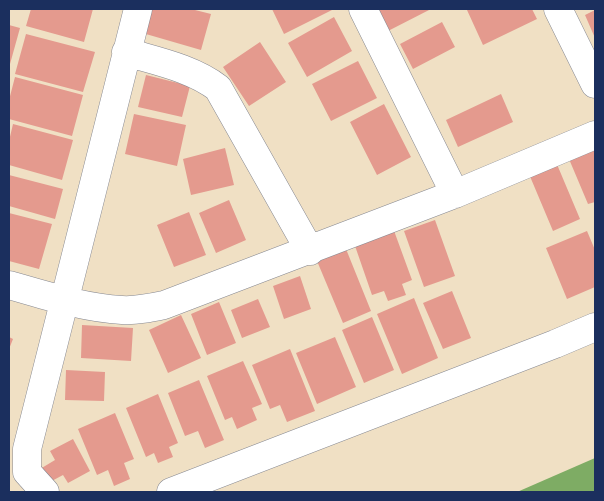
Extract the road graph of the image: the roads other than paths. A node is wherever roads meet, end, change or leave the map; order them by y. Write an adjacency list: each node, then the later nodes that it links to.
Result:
1 (138, 9): 4 (street)
2 (363, 9): 7 (street)
3 (558, 9): 5 (street)
4 (126, 52): 8 (street); 10 (street)
5 (595, 84)
6 (595, 135): 7 (street)
7 (455, 194): 8 (street)
8 (310, 250): 10 (street)
9 (9, 285): 10 (street)
10 (64, 301): 12 (street)
11 (595, 327): 13 (street)
12 (45, 492)
13 (172, 492)

